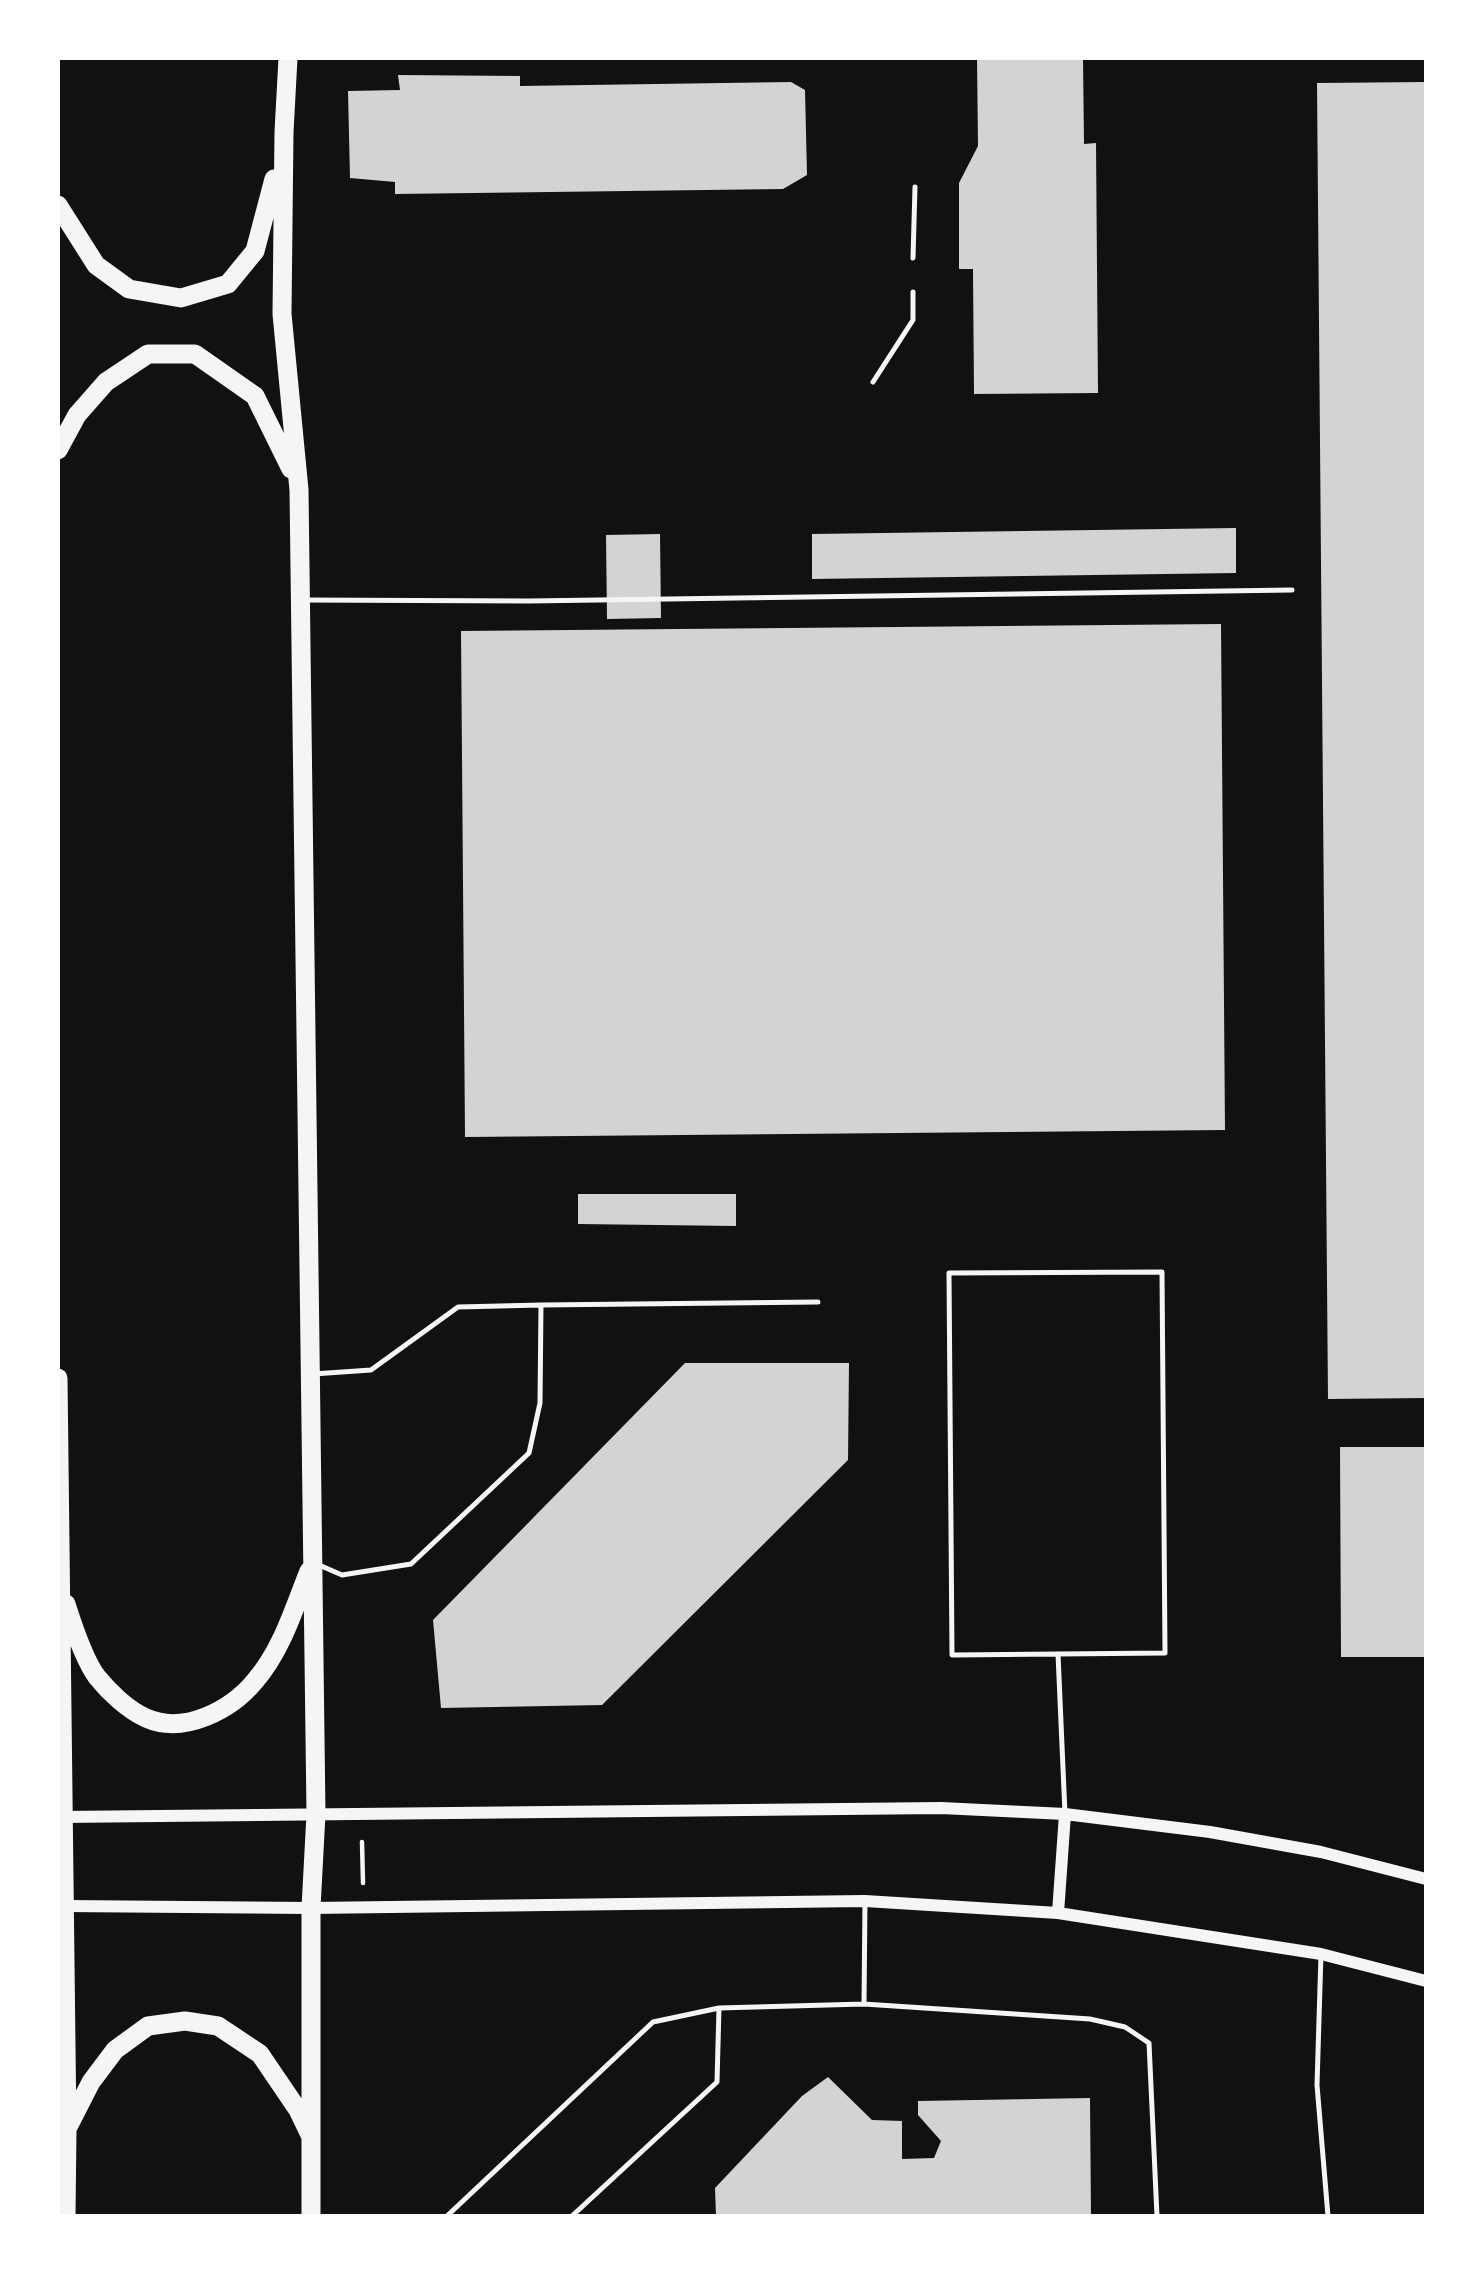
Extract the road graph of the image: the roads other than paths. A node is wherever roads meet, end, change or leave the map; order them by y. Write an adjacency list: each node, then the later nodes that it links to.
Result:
1 (288, 58): 2 (highway)
2 (284, 132): 4 (highway); 9 (highway)
3 (915, 187): 5 (lane)
4 (58, 205)
5 (914, 258)
6 (914, 292): 7 (lane)
7 (873, 382)
8 (58, 450): 9 (highway)
9 (299, 490): 11 (highway)
10 (1292, 590): 11 (lane)
11 (300, 600): 14 (highway)
12 (818, 1302): 13 (lane)
13 (541, 1305): 14 (lane); 16 (lane)
14 (310, 1374): 16 (highway)
15 (58, 1378): 17 (highway)
16 (312, 1563): 17 (highway); 19 (highway)
17 (60, 1582): 21 (highway)
18 (1058, 1654): 18 (lane); 20 (lane)
19 (316, 1814): 20 (street); 21 (street); 25 (highway)
20 (1065, 1814): 22 (street); 26 (street)
21 (60, 1817): 24 (highway)
22 (1426, 1879)
23 (865, 1901): 25 (street); 26 (street); 29 (lane)
24 (61, 1906): 25 (street); 31 (highway)
25 (311, 1908): 32 (highway)
26 (1058, 1913): 27 (street)
27 (1321, 1954): 28 (street); 38 (lane)
28 (1426, 1981)
29 (864, 2004): 30 (lane); 37 (lane)
30 (719, 2008): 35 (lane); 36 (lane)
31 (67, 2129): 32 (highway); 33 (highway)
32 (312, 2139): 34 (highway)
33 (66, 2216)
34 (311, 2216)
35 (447, 2216)
36 (572, 2216)
37 (1157, 2216)
38 (1328, 2216)

